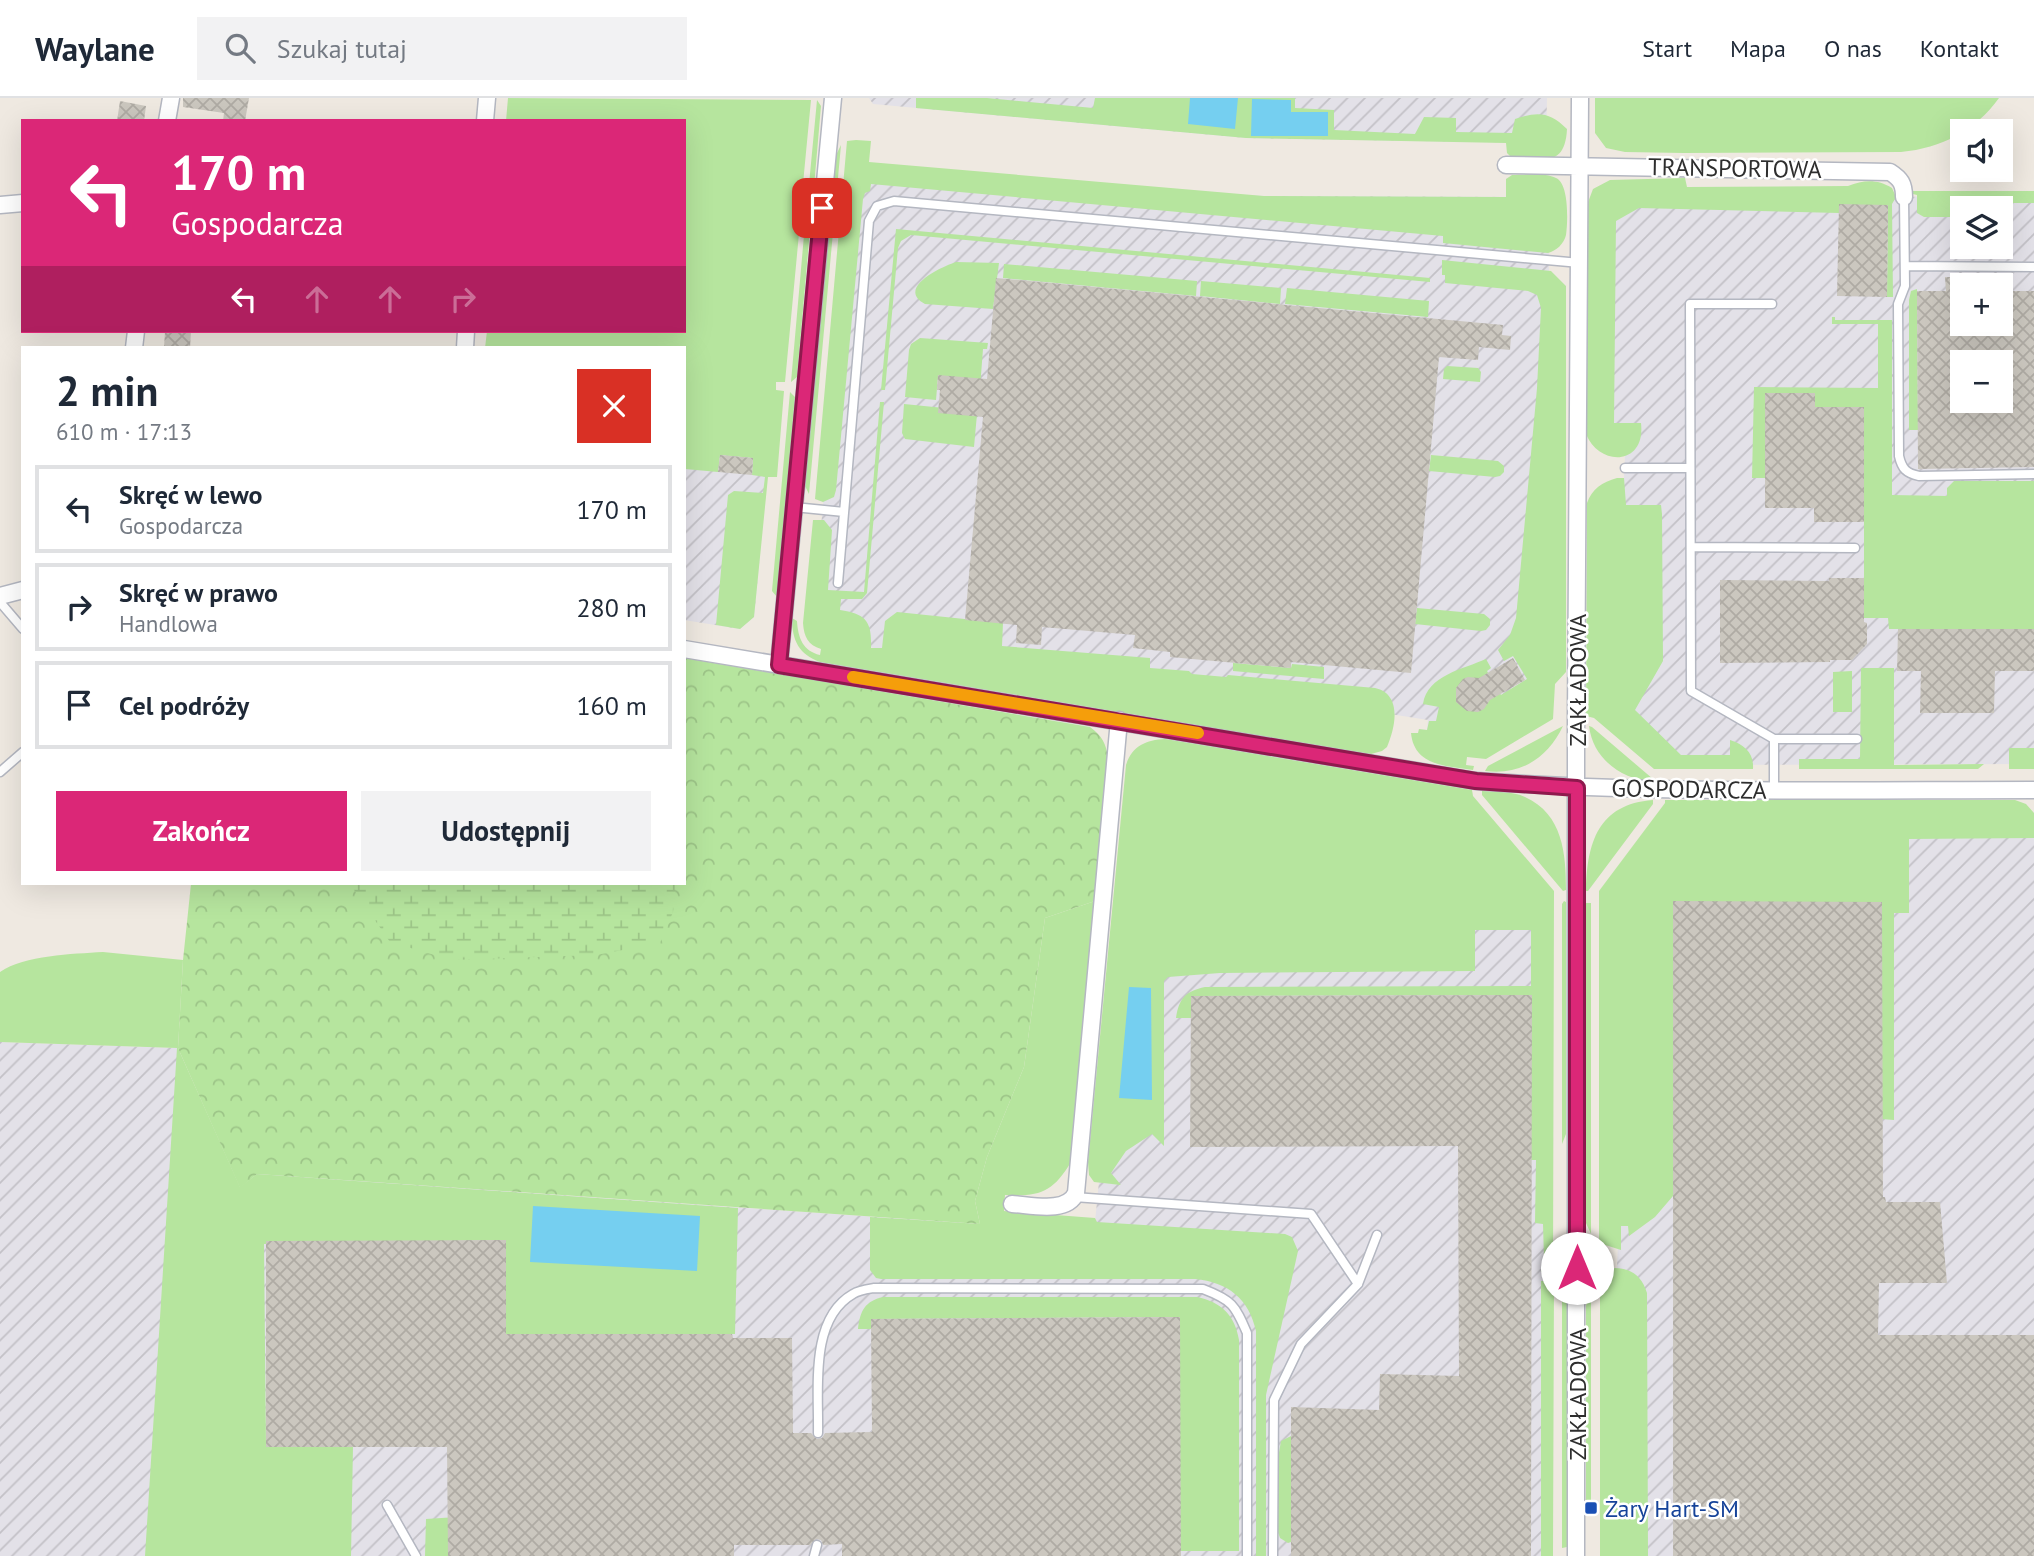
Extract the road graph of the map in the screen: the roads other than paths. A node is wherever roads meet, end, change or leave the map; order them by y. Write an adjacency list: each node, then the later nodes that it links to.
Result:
1 (171, 98): 5 (street)
2 (487, 98): 6 (street)
3 (832, 98): 19 (street)
4 (1580, 98): 8 (street, ZAKŁADOWA)
5 (167, 119)
6 (485, 119)
7 (1506, 165): 8 (street, TRANSPORTOWA)
8 (1581, 167): 9 (street, TRANSPORTOWA); 12 (street, ZAKŁADOWA)
9 (1904, 197): 13 (lane)
10 (21, 203): 11 (street)
11 (0, 205)
12 (1580, 263): 20 (lane); 34 (street, ZAKŁADOWA)
13 (1905, 266): 14 (lane); 18 (lane)
14 (2034, 267)
15 (1772, 304): 17 (lane)
16 (1625, 468): 17 (lane)
17 (1690, 468): 21 (lane)
18 (2034, 474)
19 (794, 508): 20 (lane); 28 (street)
20 (844, 512): 23 (lane)
21 (1691, 547): 22 (lane); 31 (lane)
22 (1855, 548)
23 (838, 583)
24 (21, 591): 25 (street)
25 (0, 599): 26 (lane)
26 (21, 626)
27 (686, 649): 28 (street, GOSPODARCZA)
28 (779, 665): 29 (street, GOSPODARCZA)
29 (1119, 720): 34 (street, GOSPODARCZA); 37 (street)
30 (1857, 738): 31 (lane)
31 (1774, 739): 35 (lane)
32 (21, 754): 33 (lane)
33 (0, 772)
34 (1577, 788): 35 (street, GOSPODARCZA); 48 (street, ZAKŁADOWA)
35 (1774, 790): 36 (street, GOSPODARCZA)
36 (2034, 790)
37 (1074, 1197): 38 (street); 40 (lane)
38 (1012, 1204)
39 (1377, 1235): 40 (lane)
40 (1358, 1284): 47 (lane)
41 (818, 1433): 46 (lane)
42 (387, 1505): 44 (lane)
43 (817, 1545): 45 (lane)
44 (416, 1556)
45 (814, 1556)
46 (1247, 1556)
47 (1273, 1556)
48 (1576, 1556)

